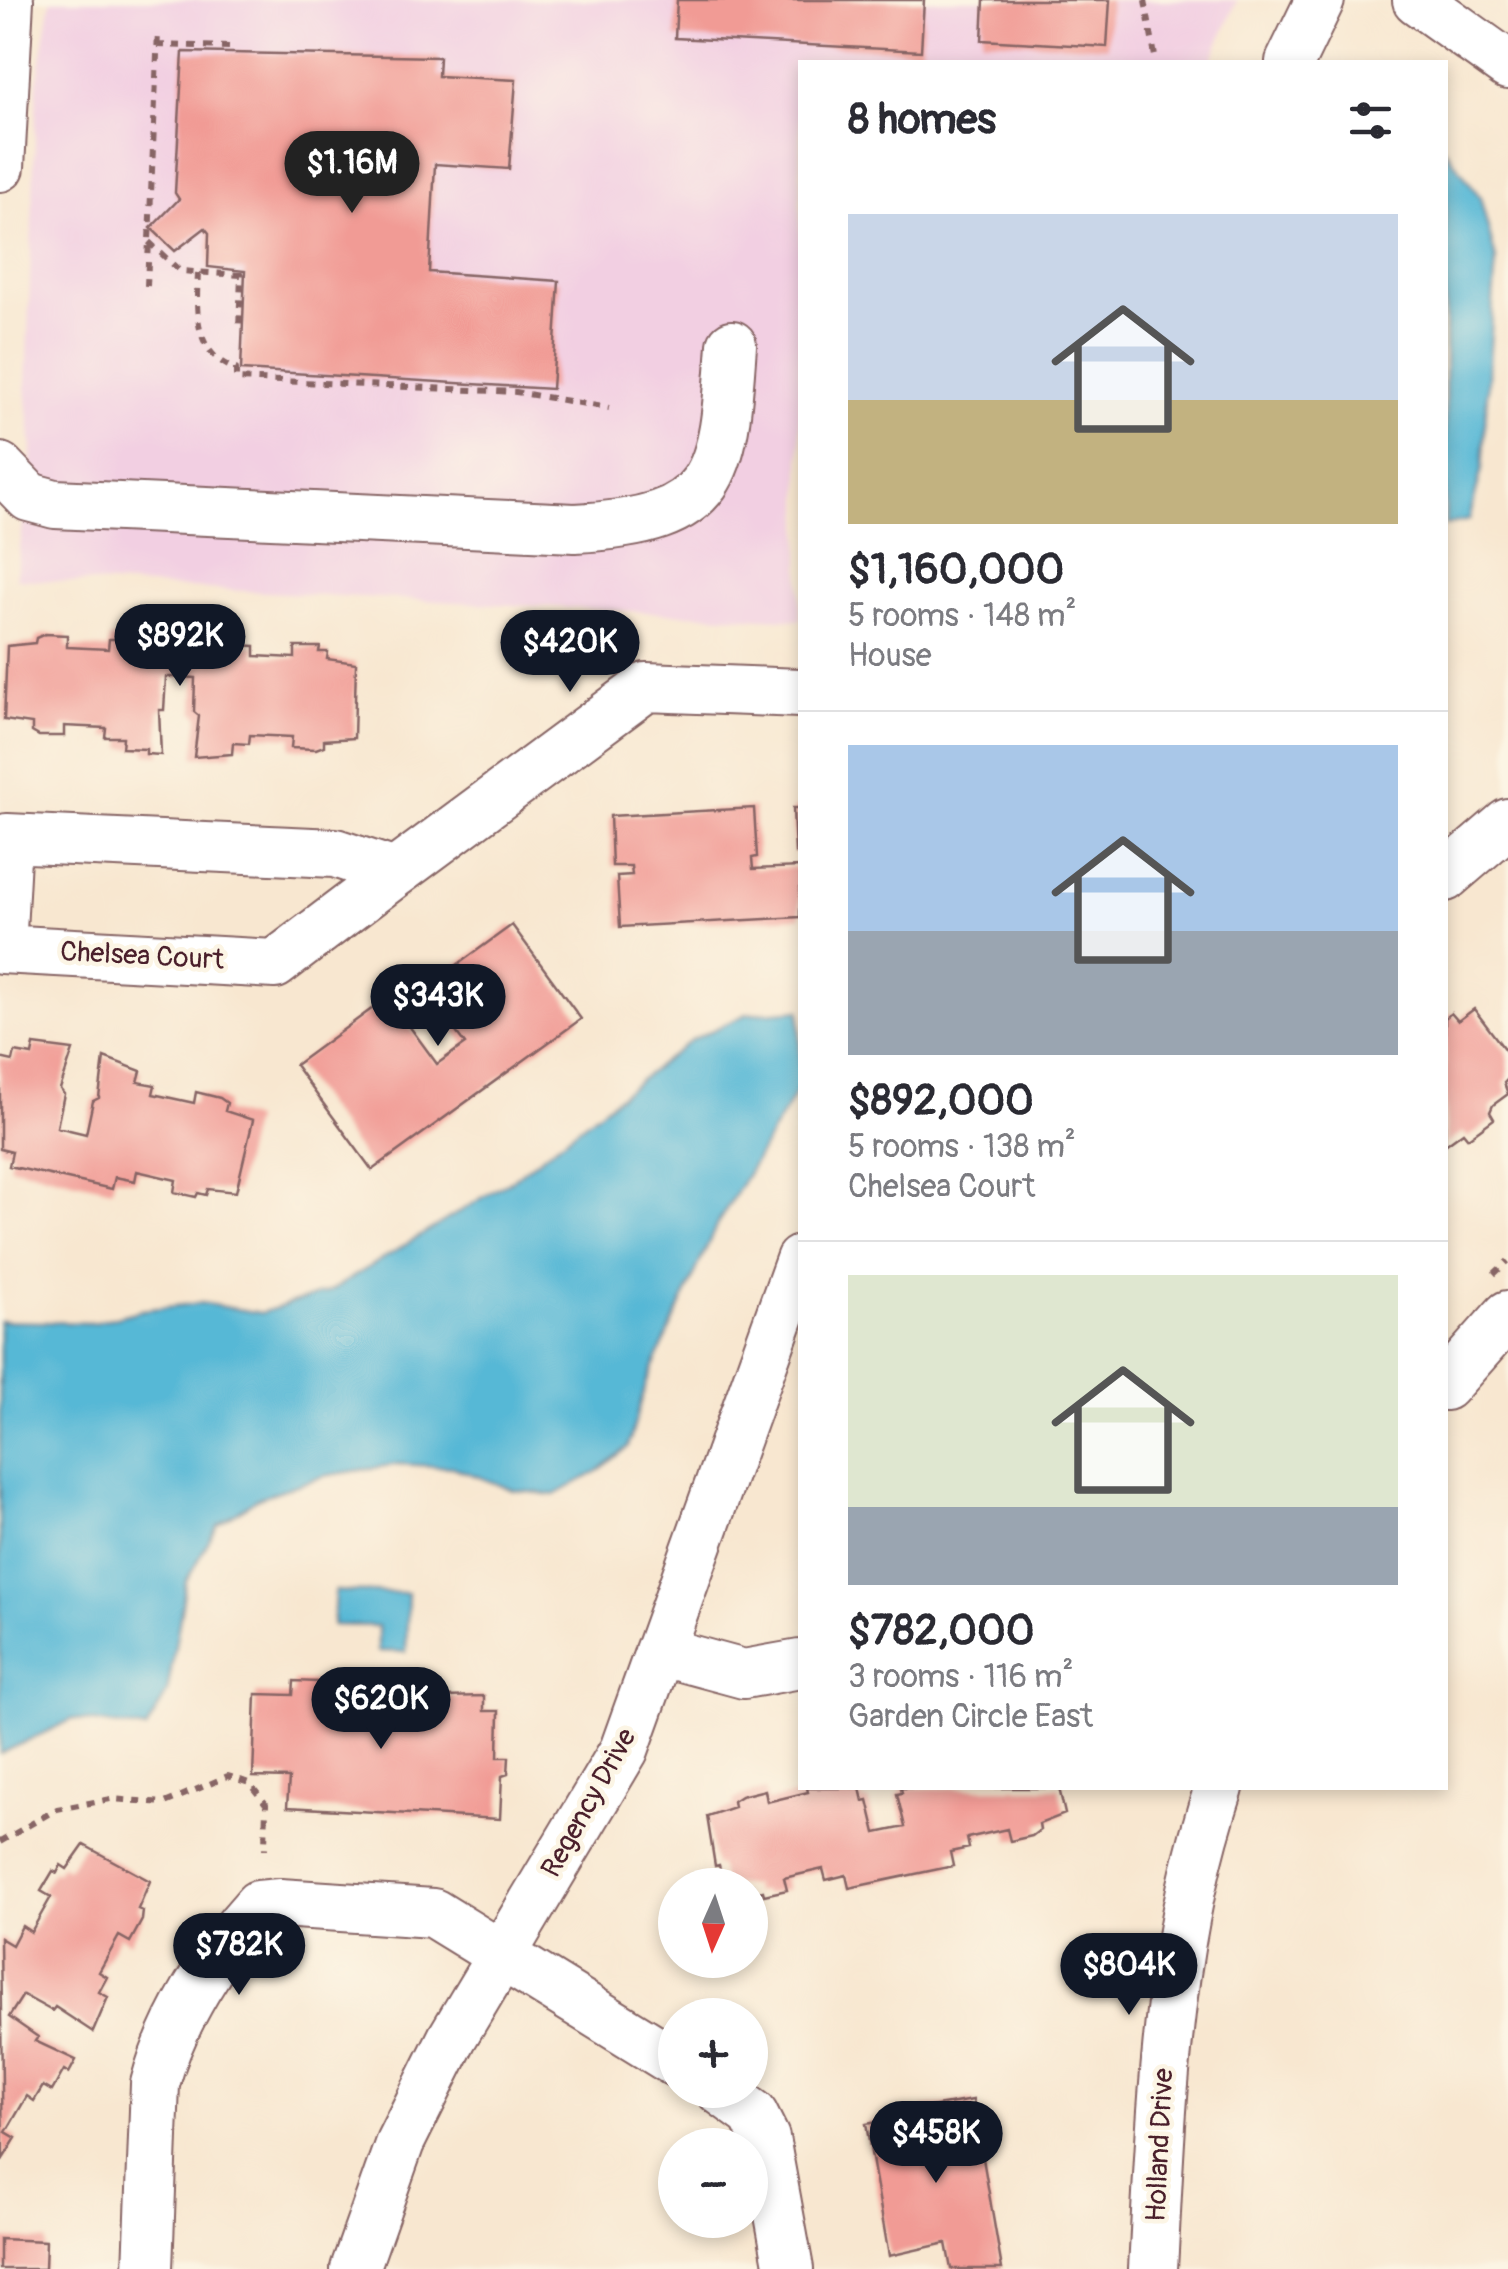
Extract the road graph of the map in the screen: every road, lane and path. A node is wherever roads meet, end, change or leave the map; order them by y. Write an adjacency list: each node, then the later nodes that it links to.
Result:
1 (9, 0): 11 (street)
2 (1145, 0): 8 (path)
3 (1320, 0): 9 (street)
4 (1417, 0): 10 (street)
5 (158, 32): 6 (path)
6 (157, 44): 7 (path); 12 (path)
7 (233, 47)
8 (1156, 60)
9 (1291, 60)
10 (1508, 65)
11 (0, 166)
12 (148, 241): 13 (path); 14 (path)
13 (198, 272): 15 (path); 17 (path)
14 (147, 286)
15 (239, 330)
16 (732, 345): 18 (street)
17 (609, 408)
18 (0, 467)
19 (798, 693): 21 (street, Chelsea Court)
20 (1508, 823): 22 (street)
21 (395, 873): 21 (street, Chelsea Court)
22 (1448, 874)
23 (797, 1272): 26 (street, Regency Drive)
24 (1508, 1316): 25 (street)
25 (1448, 1383)
26 (659, 1652): 27 (street); 31 (street, Regency Drive)
27 (798, 1664)
28 (1218, 1790): 37 (street, Holland Drive)
29 (0, 1842): 30 (path)
30 (265, 1850)
31 (502, 1954): 32 (street); 34 (street); 35 (street, Regency Drive)
32 (658, 2051)
33 (746, 2108): 36 (street)
34 (148, 2269)
35 (355, 2269)
36 (788, 2269)
37 (1153, 2269)

